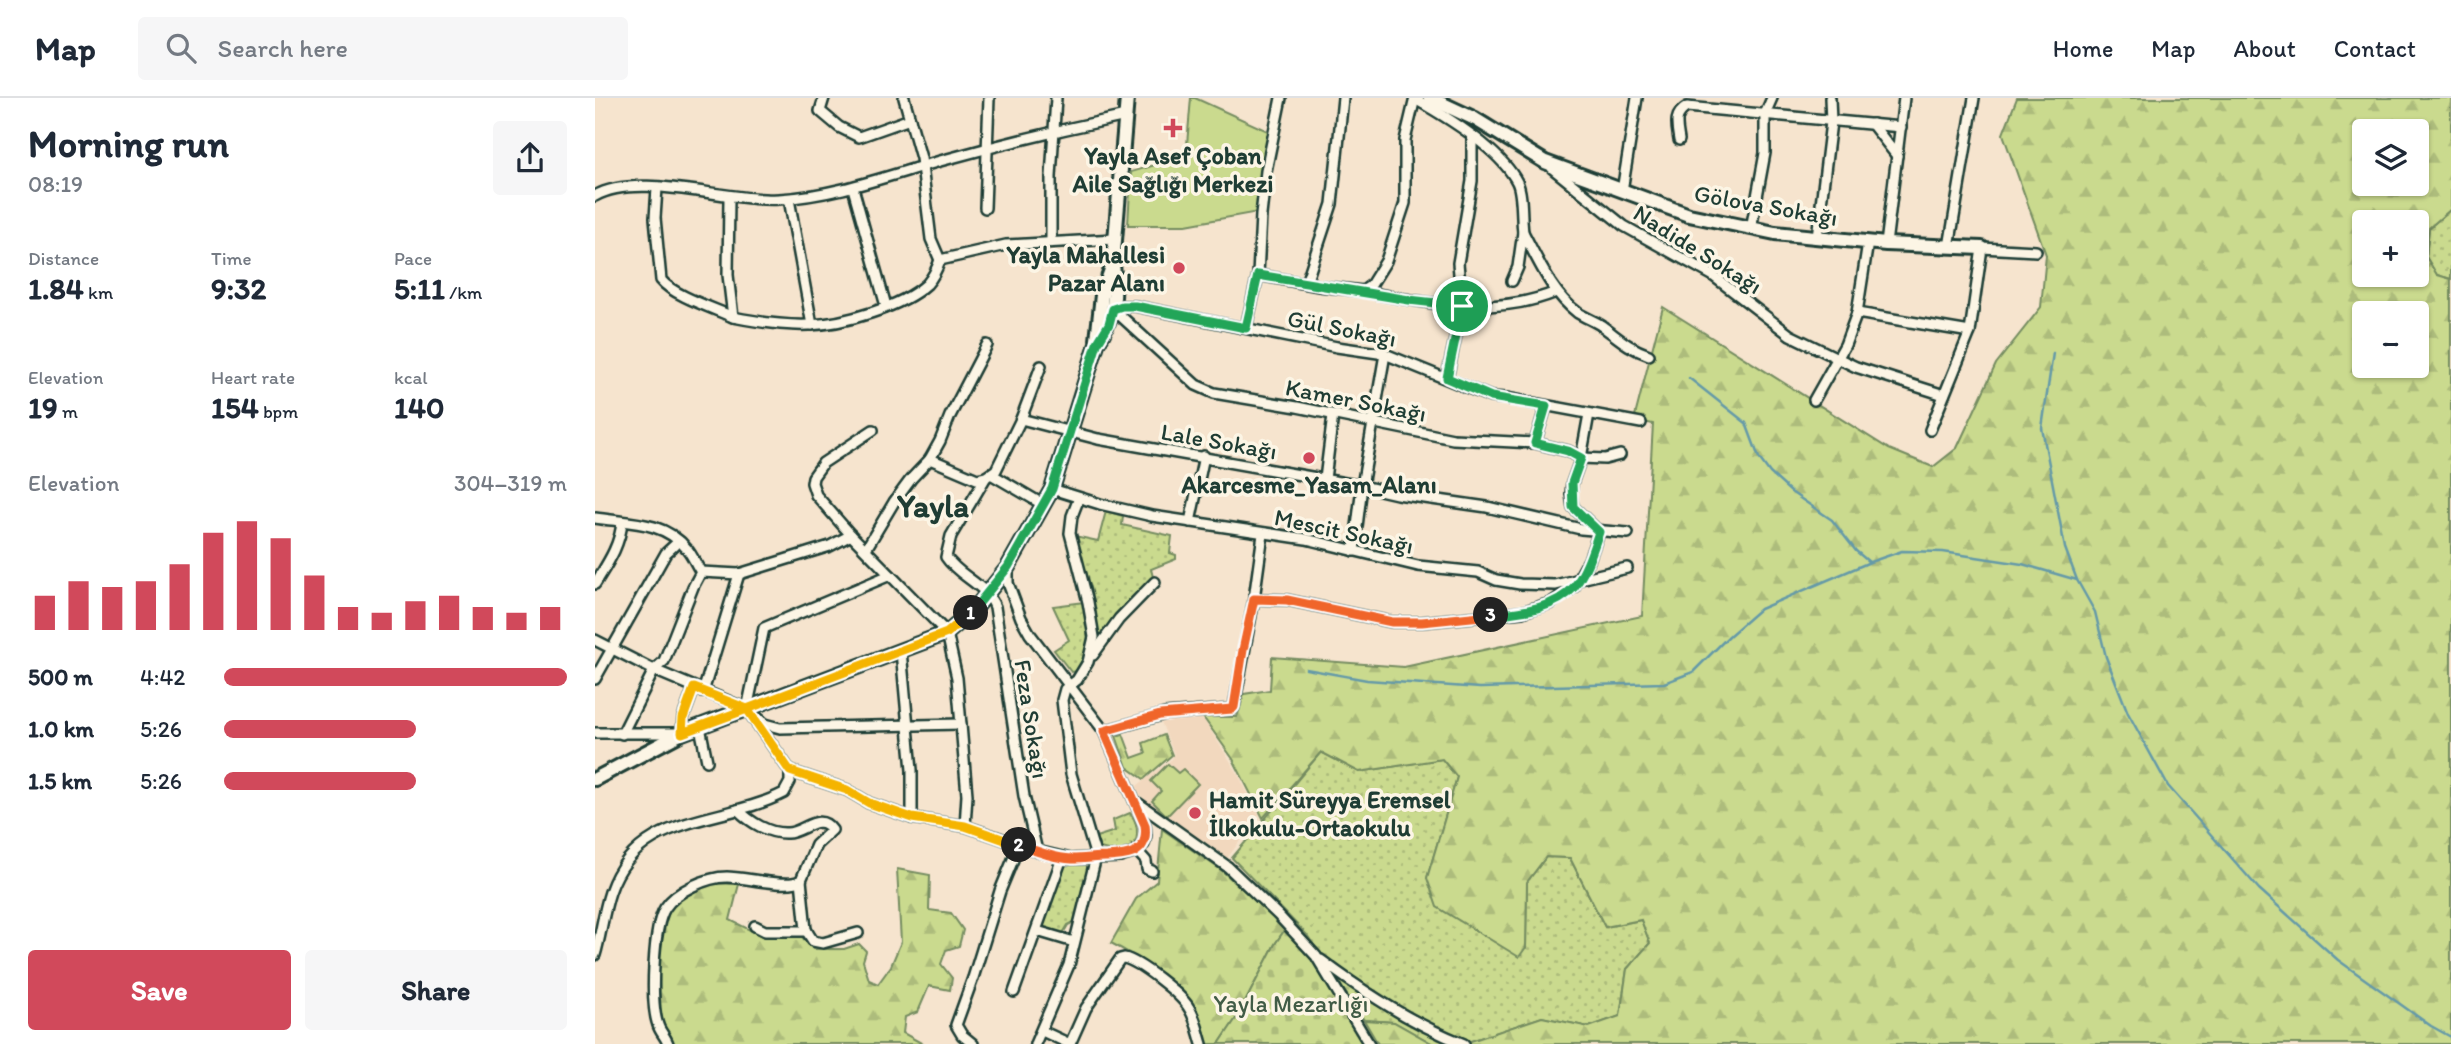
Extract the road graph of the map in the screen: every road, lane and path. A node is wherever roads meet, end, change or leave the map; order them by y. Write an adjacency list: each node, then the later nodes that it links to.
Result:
1 (824, 98): 17 (street)
2 (904, 98): 17 (street)
3 (989, 98): 24 (street)
4 (1056, 98): 21 (street)
5 (1127, 98): 16 (main road)
6 (1281, 98): 47 (street)
7 (1343, 98): 49 (street)
8 (1415, 98): 22 (street); 50 (street)
9 (1430, 98): 26 (main road, Gölova Sokağı)
10 (1637, 98): 30 (street)
11 (1772, 98): 15 (street)
12 (1830, 98): 18 (street)
13 (1904, 98): 20 (street)
14 (1974, 98): 42 (street)
15 (1765, 114): 18 (street); 23 (street); 35 (street)
16 (1126, 116): 21 (street); 38 (main road)
17 (910, 119): 27 (street)
18 (1831, 122): 19 (street); 37 (street)
19 (1872, 124): 20 (street); 25 (street)
20 (1901, 127): 25 (street)
21 (1053, 131): 24 (street); 39 (street)
22 (1472, 137): 36 (street); 53 (street)
23 (1679, 140)
24 (988, 148): 27 (street); 34 (street)
25 (1897, 156): 41 (street)
26 (1545, 162): 30 (main road, Gölova Sokağı); 64 (street, Nadide Sokağı)
27 (922, 166): 29 (street); 45 (street)
28 (657, 188): 31 (street); 32 (street); 56 (street)
29 (853, 188): 33 (street); 52 (street)
30 (1622, 191): 35 (main road, Gölova Sokağı)
31 (595, 195)
32 (729, 198): 33 (street); 56 (street)
33 (789, 199): 57 (street)
34 (985, 208)
35 (1751, 229): 37 (main road, Gölova Sokağı)
36 (1523, 232): 48 (street); 51 (street)
37 (1817, 237): 40 (main road, Gölova Sokağı)
38 (1115, 239): 39 (street); 46 (main road)
39 (1051, 242): 45 (street)
40 (1868, 242): 41 (main road, Gölova Sokağı); 55 (street)
41 (1886, 244): 42 (main road, Gölova Sokağı)
42 (1949, 247): 43 (main road, Gölova Sokağı)
43 (1982, 248): 44 (street, Gölova Sokağı); 59 (street)
44 (2036, 251)
45 (940, 260): 52 (street)
46 (1113, 264): 54 (main road); 60 (main road)
47 (1258, 275): 49 (street); 58 (street)
48 (1512, 281)
49 (1306, 283): 50 (street)
50 (1363, 291): 53 (street)
51 (1556, 292): 53 (street); 63 (street)
52 (886, 306): 57 (street)
53 (1462, 306): 66 (street)
54 (1113, 309): 58 (street, Gül Sokağı); 60 (main road); 71 (street, Kamer Sokağı)
55 (1857, 313): 59 (street); 64 (street)
56 (733, 317): 57 (street)
57 (812, 325)
58 (1246, 328): 62 (street, Gül Sokağı)
59 (1970, 332): 67 (street)
60 (1097, 344): 77 (main road)
61 (987, 345): 82 (street)
62 (1385, 354): 66 (street, Gül Sokağı); 73 (street)
63 (1649, 355)
64 (1837, 359): 67 (street, Nadide Sokağı); 68 (street)
65 (1041, 366): 72 (street)
66 (1447, 378): 69 (street, Gül Sokağı)
67 (1944, 395): 76 (street)
68 (1814, 400)
69 (1546, 406): 70 (street, Gül Sokağı); 78 (street)
70 (1590, 414): 74 (street, Gül Sokağı); 81 (street)
71 (1333, 415): 73 (street, Kamer Sokağı); 84 (street)
72 (1021, 419): 77 (street, Lale Sokağı); 83 (street)
73 (1373, 422): 78 (street, Kamer Sokağı); 85 (street)
74 (1641, 424)
75 (873, 430): 95 (street)
76 (1930, 430)
77 (1070, 433): 79 (street, Lale Sokağı); 86 (main road)
78 (1535, 443): 81 (street, Kamer Sokağı)
79 (1204, 456): 84 (street, Lale Sokağı); 91 (street)
80 (1620, 456): 81 (street, Kamer Sokağı)
81 (1581, 458): 92 (street)
82 (930, 459): 83 (street); 97 (street)
83 (988, 476): 88 (street); 107 (street)
84 (1325, 479): 85 (street, Lale Sokağı)
85 (1362, 486): 92 (street, Lale Sokağı); 98 (street)
86 (1052, 489): 87 (street, Mescit Sokağı); 88 (main road)
87 (1079, 498): 91 (street, Mescit Sokağı); 113 (street)
88 (1044, 505): 99 (main road)
89 (595, 519): 90 (street)
90 (622, 522): 96 (street); 106 (street)
91 (1190, 522): 94 (street, Mescit Sokağı)
92 (1599, 532): 93 (street, Lale Sokağı); 104 (street)
93 (1628, 533)
94 (1263, 534): 98 (street, Mescit Sokağı); 108 (street)
95 (851, 535): 97 (street); 102 (street)
96 (679, 541): 101 (street); 111 (street)
97 (866, 549): 103 (street)
98 (1354, 551): 104 (street, Mescit Sokağı)
99 (1008, 567): 107 (main road); 116 (street)
100 (1627, 568): 104 (street, Mescit Sokağı)
101 (701, 572): 102 (street); 114 (street)
102 (739, 574): 117 (street)
103 (890, 575): 109 (street); 118 (street)
104 (1577, 579): 108 (street)
105 (1155, 582): 113 (street)
106 (595, 584)
107 (988, 593): 109 (main road); 134 (street, Feza Sokağı)
108 (1254, 599): 122 (street)
109 (947, 633): 112 (main road); 119 (street)
110 (595, 640): 111 (street)
111 (613, 649): 114 (street); 115 (street)
112 (901, 651): 118 (main road); 121 (street)
113 (1088, 662): 116 (street)
114 (654, 670): 117 (street); 125 (street)
115 (595, 679)
116 (1069, 685): 122 (street); 136 (street)
117 (699, 690): 118 (street); 124 (street)
118 (747, 709): 120 (main road); 121 (street); 127 (street)
119 (961, 724): 121 (street); 132 (street)
120 (700, 727): 124 (main road); 126 (street)
121 (909, 727): 131 (street)
122 (1104, 731): 129 (street)
123 (595, 733): 125 (street)
124 (682, 733): 125 (street); 128 (main road)
125 (622, 734)
126 (706, 761)
127 (790, 771): 130 (street); 131 (street)
128 (595, 779)
129 (1133, 800): 135 (street); 146 (street)
130 (738, 810): 139 (street); 145 (street)
131 (912, 818): 132 (street)
132 (965, 826): 133 (street)
133 (1019, 845): 134 (street); 150 (street)
134 (1037, 851): 137 (street)
135 (1137, 851): 136 (street); 138 (street)
136 (1097, 857): 137 (street); 144 (street)
137 (1062, 858): 142 (street)
138 (1152, 871)
139 (801, 880): 141 (street); 149 (street)
140 (755, 926): 141 (street)
141 (807, 931): 143 (street)
142 (1037, 931): 144 (street); 147 (street)
143 (858, 933)
144 (1074, 942): 148 (street)
145 (595, 955)
146 (1317, 956): 153 (street); 154 (street)
147 (1014, 992)
148 (1042, 1031): 151 (street); 152 (street)
149 (668, 1044)
150 (973, 1044)
151 (1035, 1044)
152 (1202, 1044)
153 (1369, 1044)
154 (1464, 1044)

